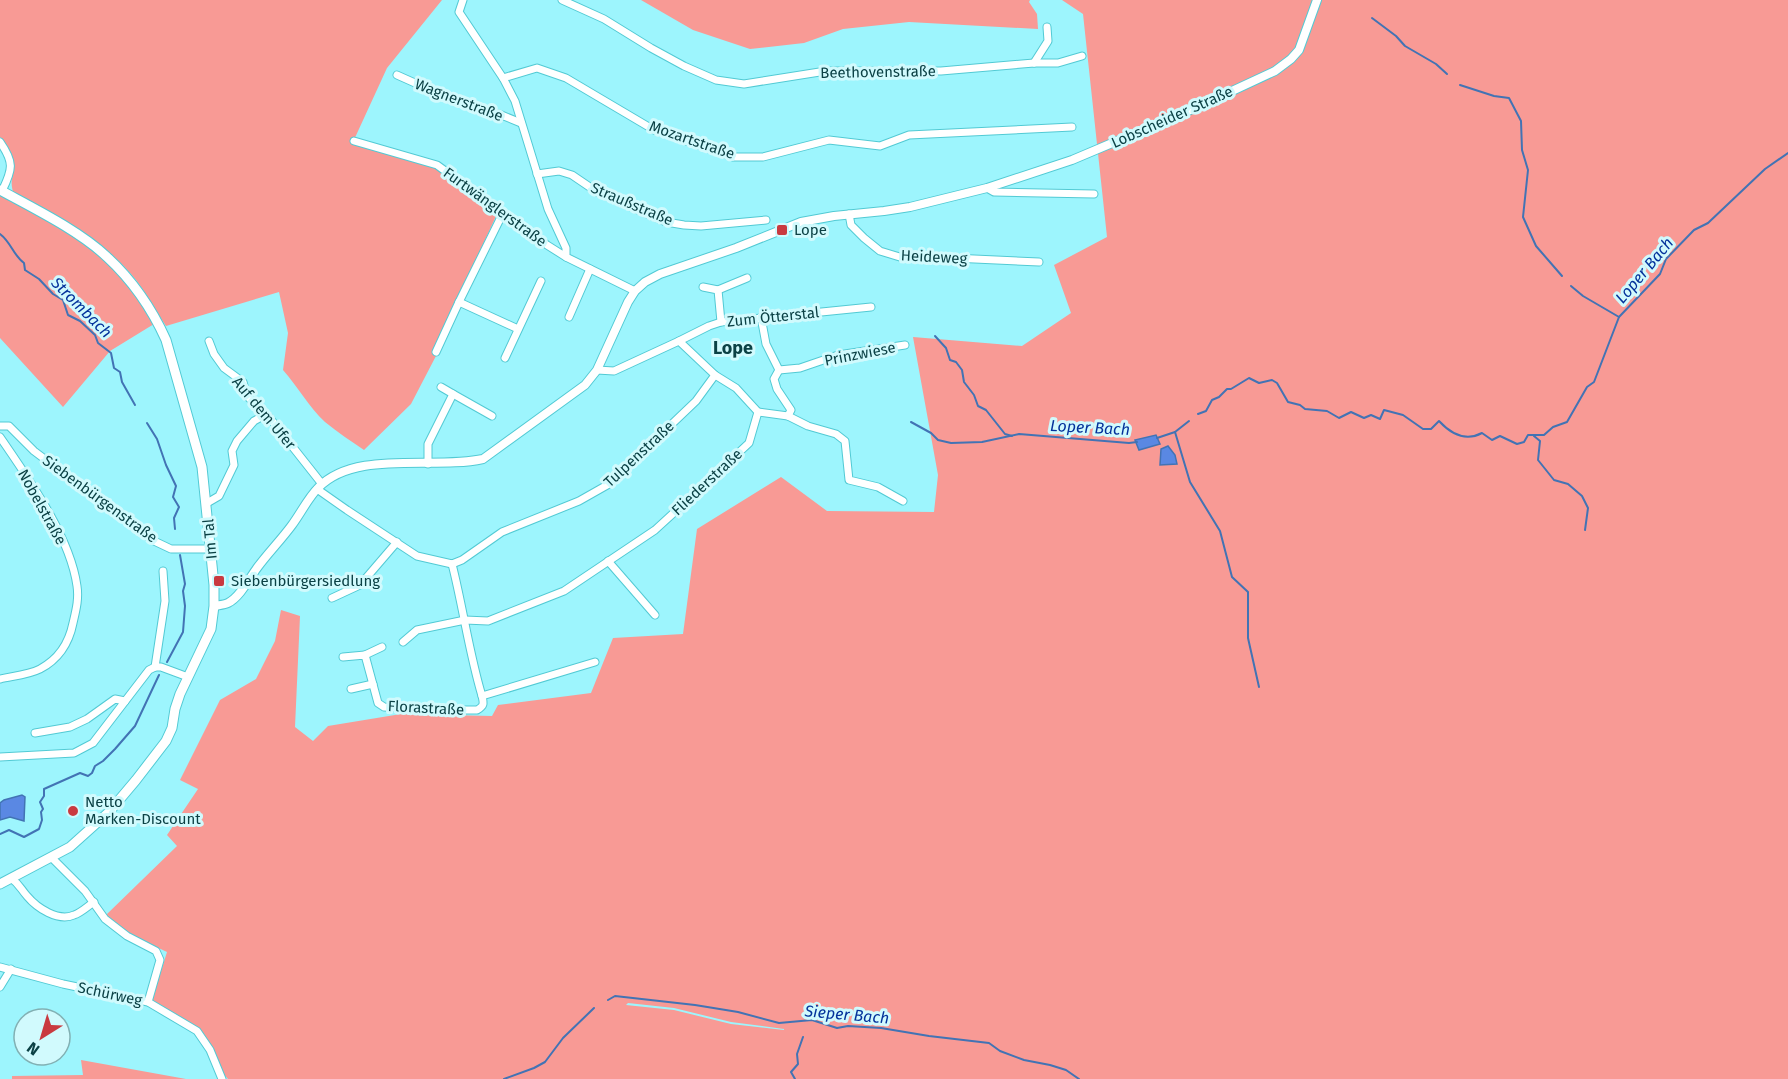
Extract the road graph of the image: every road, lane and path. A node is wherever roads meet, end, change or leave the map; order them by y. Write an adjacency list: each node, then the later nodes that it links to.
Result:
1 (463, 0): 8 (street)
2 (562, 0): 6 (street, Beethovenstraße)
3 (1317, 0): 14 (street, Lobscheider Straße)
4 (1047, 27): 6 (street)
5 (1082, 56): 6 (street, Beethovenstraße)
6 (1034, 63)
7 (397, 75): 9 (street, Wagnerstraße)
8 (503, 78): 9 (street); 10 (street, Mozartstraße)
9 (521, 123): 13 (street)
10 (1072, 127)
11 (354, 141): 17 (street, Furtwänglerstraße)
12 (0, 142): 15 (street)
13 (537, 174): 19 (street, Straußstraße); 20 (street)
14 (987, 188): 16 (street, Lobscheider Straße); 18 (street, Lobscheider Straße)
15 (1, 190): 53 (main road, Im Tal)
16 (1094, 194)
17 (503, 213): 20 (street, Furtwänglerstraße); 28 (street)
18 (849, 214): 21 (street, Heideweg); 27 (street, Lobscheider Straße)
19 (766, 220)
20 (566, 257): 22 (street)
21 (1039, 262)
22 (590, 269): 27 (street); 30 (street)
23 (747, 278): 26 (street)
24 (541, 281): 33 (street)
25 (703, 287): 26 (street)
26 (718, 290): 32 (street)
27 (635, 291): 39 (street, Lobscheider Straße)
28 (459, 302): 33 (street); 37 (street)
29 (872, 307): 31 (street, Zum Ötterstal)
30 (569, 317)
31 (761, 317): 32 (street, Zum Ötterstal); 40 (street)
32 (721, 322): 35 (street, Zum Ötterstal)
33 (518, 329): 38 (street)
34 (209, 341): 45 (street, Auf dem Ufer)
35 (679, 341): 39 (street); 41 (street)
36 (905, 345): 40 (street, Prinzwiese)
37 (436, 352)
38 (505, 358)
39 (597, 370): 50 (street, Lobscheider Straße)
40 (779, 370): 47 (street)
41 (715, 375): 44 (street); 57 (street, Tulpenstraße)
42 (441, 387): 43 (street)
43 (453, 394): 46 (street); 50 (street)
44 (758, 412): 47 (street); 56 (street, Fliederstraße)
45 (263, 416): 51 (street, Auf dem Ufer); 53 (street)
46 (492, 416)
47 (788, 416): 52 (street)
48 (0, 427): 55 (street, Siebenbürgenstraße)
49 (0, 437): 70 (street, Nobelstraße)
50 (428, 464): 51 (street, Lobscheider Straße)
51 (320, 487): 54 (street); 60 (street, Lobscheider Straße)
52 (903, 501)
53 (207, 503): 55 (main road, Im Tal)
54 (397, 542): 57 (street); 59 (street)
55 (211, 549): 60 (main road, Im Tal)
56 (608, 561): 61 (street); 62 (street, Fliederstraße)
57 (452, 564): 62 (street, Florastraße)
58 (164, 571): 68 (street)
59 (332, 598)
60 (214, 606): 69 (main road, Im Tal)
61 (656, 615)
62 (465, 620): 63 (street); 73 (street, Florastraße)
63 (403, 642)
64 (382, 647): 65 (street)
65 (365, 655): 66 (street); 71 (street, Florastraße)
66 (343, 657)
67 (595, 663): 73 (street, Florastraße)
68 (155, 667): 69 (street); 74 (street)
69 (188, 677): 77 (main road, Im Tal)
70 (0, 679)
71 (373, 684): 72 (street, Florastraße); 73 (street, Florastraße)
72 (351, 689)
73 (482, 696)
74 (125, 701): 75 (street); 76 (street)
75 (35, 733)
76 (0, 757)
77 (51, 857): 78 (main road, Im Tal); 80 (street)
78 (11, 878): 79 (main road, Im Tal); 80 (street)
79 (0, 884)
80 (94, 902): 84 (street)
81 (0, 967): 82 (street, Schürweg)
82 (11, 969): 83 (street); 84 (street, Schürweg)
83 (0, 987)
84 (148, 1002): 85 (street, Schürweg)
85 (222, 1079)

